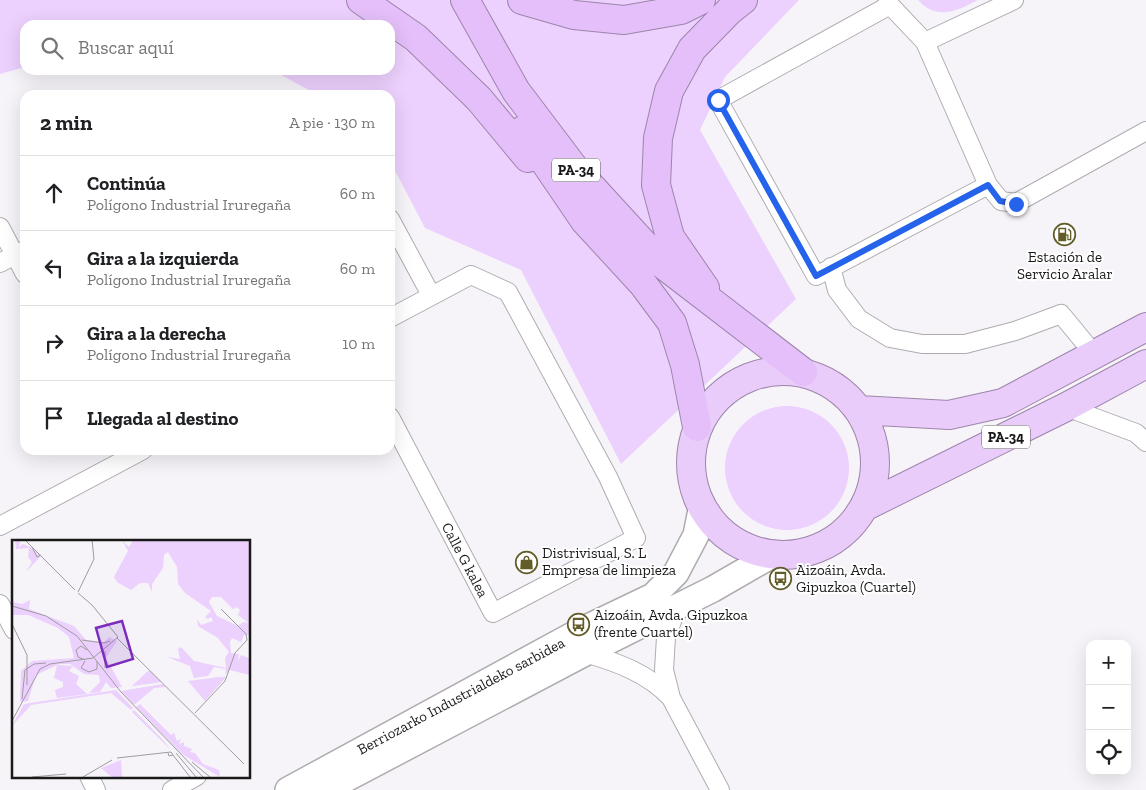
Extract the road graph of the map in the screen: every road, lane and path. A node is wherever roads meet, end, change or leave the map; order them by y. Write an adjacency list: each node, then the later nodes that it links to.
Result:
1 (361, 0): 9 (highway)
2 (445, 0): 14 (highway, PA-34)
3 (465, 0): 21 (highway, PA-34)
4 (522, 0): 5 (highway)
5 (701, 0)
6 (743, 0): 21 (highway)
7 (1014, 0): 11 (street)
8 (889, 3): 11 (street); 19 (street)
9 (390, 20)
10 (395, 23): 14 (highway)
11 (925, 42): 13 (street)
12 (1146, 131): 13 (street)
13 (988, 185): 19 (street)
14 (585, 221): 30 (highway, PA-34)
15 (0, 227): 17 (street)
16 (395, 228): 20 (street)
17 (13, 256): 18 (street)
18 (20, 266)
19 (831, 267): 24 (street)
20 (431, 295): 22 (street); 29 (street, Calle G kalea)
21 (722, 312): 26 (highway, PA-34)
22 (395, 315)
23 (1146, 328): 24 (highway, PA-34)
24 (1094, 354): 28 (highway, PA-34)
25 (1146, 364): 27 (highway, PA-34)
26 (803, 372): 28 (highway, PA-34); 30 (highway, PA-34)
27 (1066, 407): 31 (street); 33 (highway, PA-34)
28 (859, 410): 33 (highway, PA-34)
29 (395, 427)
30 (697, 427): 34 (highway, PA-34)
31 (1146, 442)
32 (121, 455): 35 (street)
33 (864, 507): 36 (highway, PA-34)
34 (701, 510): 36 (highway, PA-34); 46 (main road, Berriozarko Industrialdeko sarbidea)
35 (0, 526)
36 (772, 555): 38 (main road, Berriozarko Industrialdeko sarbidea)
37 (0, 604): 39 (street)
38 (678, 605): 40 (main road, Berriozarko Industrialdeko sarbidea); 41 (street)
39 (12, 626)
40 (584, 653): 41 (street); 47 (main road, Berriozarko Industrialdeko sarbidea)
41 (670, 698): 48 (street)
42 (90, 778): 44 (street)
43 (193, 778): 45 (street)
44 (96, 790)
45 (172, 790)
46 (288, 790)
47 (325, 790)
48 (720, 790)

